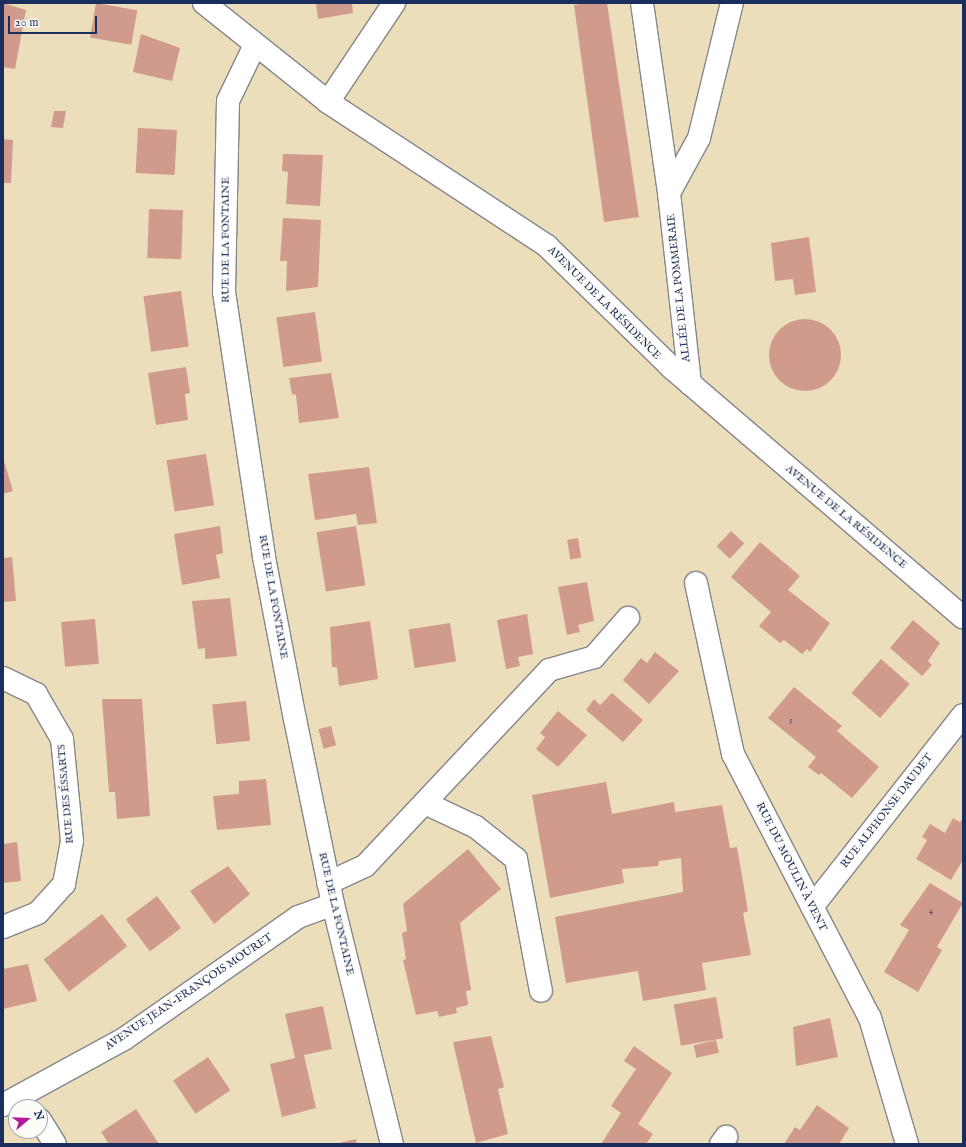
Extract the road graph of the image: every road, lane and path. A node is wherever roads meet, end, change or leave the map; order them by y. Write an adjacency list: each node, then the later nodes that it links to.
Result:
1 (204, 3): 5 (street, AVENUE DE LA RÉSIDENCE)
2 (394, 3): 6 (street)
3 (642, 3): 7 (street, ALLÉE DE LA POMMERAIE)
4 (732, 3): 7 (street)
5 (254, 47): 6 (street, AVENUE DE LA RÉSIDENCE); 15 (street, RUE DE LA FONTAINE)
6 (328, 102): 8 (street, AVENUE DE LA RÉSIDENCE)
7 (669, 192): 8 (street, ALLÉE DE LA POMMERAIE)
8 (690, 384): 10 (street, AVENUE DE LA RÉSIDENCE)
9 (696, 583): 16 (street, RUE DU MOULIN À VENT)
10 (963, 617)
11 (628, 618): 14 (street, AVENUE JEAN-FRANÇOIS MOURET)
12 (3, 678): 17 (street, RUE DES ÉSSARTS)
13 (963, 715): 16 (street, RUE ALPHONSE DAUDET)
14 (425, 803): 15 (street, AVENUE JEAN-FRANÇOIS MOURET); 18 (street)
15 (330, 893): 19 (street, AVENUE JEAN-FRANÇOIS MOURET); 22 (street, RUE DE LA FONTAINE)
16 (812, 908): 23 (street, RUE DU MOULIN À VENT)
17 (3, 927)
18 (541, 991)
19 (31, 1099)
20 (48, 1133): 21 (street)
21 (55, 1144)
22 (392, 1144)
23 (907, 1144)

